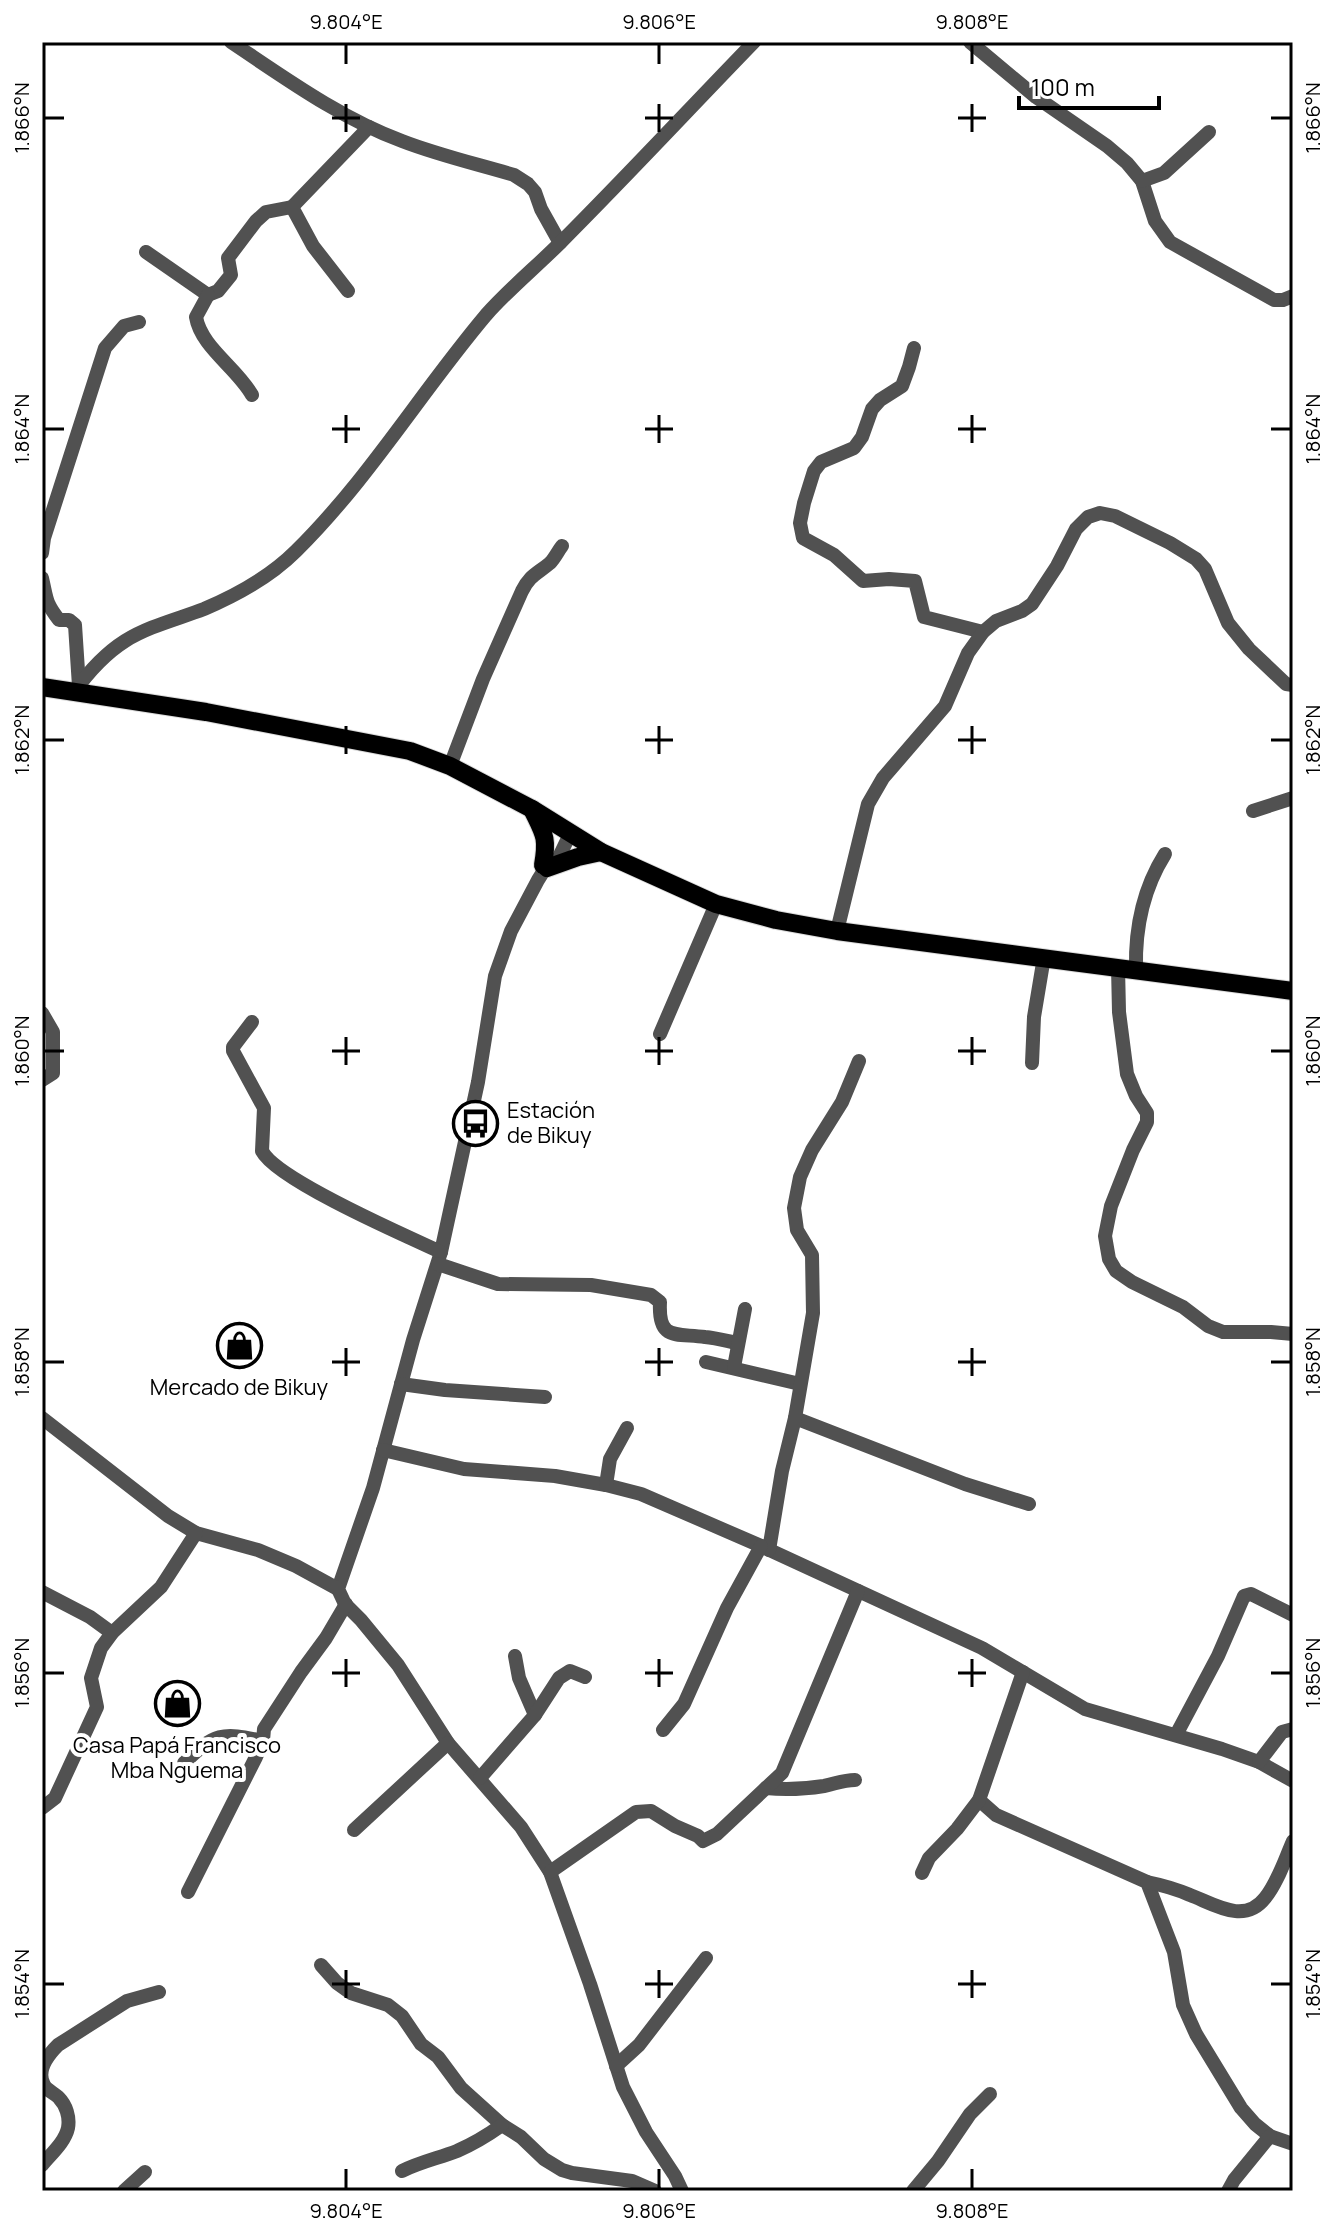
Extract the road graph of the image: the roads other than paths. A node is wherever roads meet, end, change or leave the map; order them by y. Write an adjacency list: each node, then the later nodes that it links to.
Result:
1 (231, 42): 4 (street)
2 (754, 42): 8 (street)
3 (971, 42): 6 (street)
4 (369, 127): 7 (street); 8 (street)
5 (1209, 132): 6 (street)
6 (1142, 181): 12 (street)
7 (292, 207): 10 (street); 11 (street)
8 (560, 243): 23 (street)
9 (146, 252): 11 (street)
10 (348, 291)
11 (208, 295): 16 (street)
12 (1288, 298): 13 (street)
13 (1293, 313)
14 (139, 322): 18 (street)
15 (914, 348): 20 (street)
16 (252, 395)
17 (562, 546): 24 (street)
18 (42, 553)
19 (42, 578): 23 (street)
20 (983, 632): 21 (street); 33 (street)
21 (1293, 685)
22 (42, 687): 23 (main road)
23 (76, 689): 24 (main road)
24 (450, 766): 26 (main road)
25 (1293, 798): 27 (street)
26 (532, 809): 28 (main road); 31 (main road)
27 (1253, 811)
28 (567, 830): 29 (main road); 31 (street)
29 (601, 852): 31 (main road); 32 (main road)
30 (1165, 854): 35 (street)
31 (545, 868): 44 (street)
32 (716, 904): 33 (main road); 40 (street)
33 (837, 931): 34 (main road)
34 (1044, 957): 35 (main road); 42 (street)
35 (1127, 968): 37 (main road); 46 (street)
36 (1293, 979): 37 (street)
37 (1284, 990)
38 (42, 1013): 43 (street)
39 (252, 1022): 44 (street)
40 (660, 1034)
41 (859, 1061): 51 (street)
42 (1032, 1063)
43 (42, 1080)
44 (440, 1258): 47 (street); 50 (street)
45 (745, 1309): 47 (street)
46 (1293, 1334)
47 (737, 1343): 49 (street)
48 (706, 1362): 49 (street)
49 (734, 1367): 51 (street)
50 (401, 1384): 52 (street); 56 (street)
51 (800, 1384): 54 (street)
52 (545, 1397)
53 (42, 1418): 59 (street)
54 (795, 1418): 58 (street); 60 (street)
55 (627, 1428): 57 (street)
56 (383, 1450): 57 (street); 61 (street)
57 (606, 1485): 60 (street)
58 (1029, 1504)
59 (196, 1533): 61 (street); 66 (street)
60 (765, 1548): 62 (street); 72 (street)
61 (338, 1589): 64 (street)
62 (858, 1591): 68 (street); 78 (street)
63 (42, 1592): 66 (street)
64 (346, 1604): 74 (street); 75 (street)
65 (1293, 1615): 73 (street)
66 (112, 1633): 85 (street)
67 (515, 1656): 70 (street)
68 (1023, 1672): 73 (street); 84 (street)
69 (585, 1677): 70 (street)
70 (535, 1715): 79 (street)
71 (1293, 1729): 76 (street)
72 (663, 1730)
73 (1176, 1735): 76 (street)
74 (263, 1741): 77 (street); 91 (street)
75 (448, 1743): 79 (street); 86 (street)
76 (1259, 1762): 81 (street)
77 (184, 1763)
78 (782, 1773): 82 (street); 83 (street)
79 (480, 1778): 88 (street)
80 (855, 1780): 83 (street)
81 (1293, 1781)
82 (766, 1788): 83 (street); 88 (street)
83 (789, 1788)
84 (979, 1800): 89 (street); 90 (street)
85 (42, 1808)
86 (354, 1830)
87 (1293, 1841): 90 (street)
88 (550, 1872): 95 (street)
89 (922, 1873)
90 (1147, 1882): 98 (street)
91 (188, 1892)
92 (706, 1958): 95 (street)
93 (321, 1965): 97 (street)
94 (159, 1992): 100 (street)
95 (616, 2066): 105 (street)
96 (990, 2094): 106 (street)
97 (502, 2125): 101 (street); 104 (street)
98 (1270, 2136): 99 (street); 107 (street)
99 (1293, 2144)
100 (42, 2165)
101 (402, 2171)
102 (145, 2172): 103 (street)
103 (124, 2191)
104 (655, 2191)
105 (682, 2191)
106 (913, 2191)
107 (1228, 2191)

